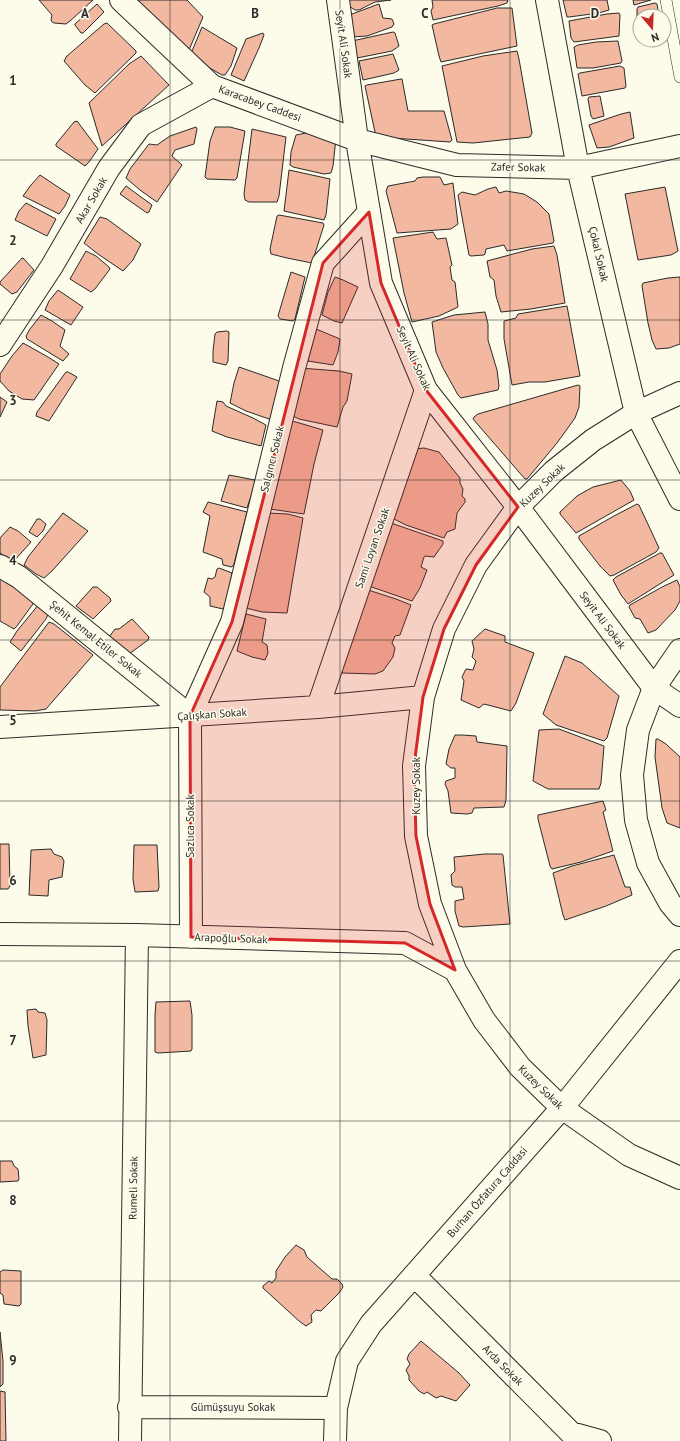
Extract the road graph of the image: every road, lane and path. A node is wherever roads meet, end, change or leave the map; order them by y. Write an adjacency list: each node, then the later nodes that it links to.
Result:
1 (121, 0): 6 (street, Karacabey Caddesi)
2 (338, 0): 7 (street, Seyit Ali Sokak)
3 (547, 0): 9 (street, Çokal Sokak)
4 (666, 0): 5 (lane)
5 (680, 77)
6 (212, 86): 7 (street, Karacabey Caddesi); 11 (street, Akar Sokak)
7 (357, 140): 9 (street, Zafer Sokak); 10 (street, Seyit Ali Sokak)
8 (680, 146): 9 (street, Zafer Sokak)
9 (578, 168): 14 (street, Çokal Sokak)
10 (369, 212): 12 (street, Seyit Ali Sokak); 23 (street, Salgıncı Sokak)
11 (0, 345)
12 (426, 390): 16 (street, Seyit Ali Sokak); 22 (street, Sami Loyan Sokak)
13 (680, 393): 14 (street, Kuzey Sokak)
14 (636, 413): 15 (street, Çokal Sokak); 16 (street, Kuzey Sokak)
15 (680, 499)
16 (518, 507): 19 (street, Seyit Ali Sokak); 20 (street, Kuzey Sokak)
17 (0, 566): 23 (street, Şehit Kemal Etiler Sokak)
18 (680, 650): 19 (street)
19 (654, 688): 21 (street, Seyit Ali Sokak); 25 (street)
20 (423, 697): 22 (street, Çalışkan Sokak); 30 (street, Kuzey Sokak)
21 (680, 706)
22 (318, 707): 23 (street, Çalışkan Sokak)
23 (190, 716): 24 (street, Çalışkan Sokak); 28 (street, Sazlıca Sokak)
24 (0, 727)
25 (680, 915)
26 (0, 934): 27 (street, Arapoğlu Sokak)
27 (137, 935): 28 (street, Arapoğlu Sokak); 34 (street, Rumeli Sokak)
28 (191, 937): 30 (street, Arapoğlu Sokak)
29 (680, 961): 31 (street, Burhan Özfatura Caddasi)
30 (455, 970): 31 (street, Kuzey Sokak)
31 (562, 1108): 32 (street, Kuzey Sokak); 33 (street, Burhan Özfatura Caddasi)
32 (680, 1178)
33 (414, 1275): 35 (street, Burhan Özfatura Caddasi); 36 (street, Arda Sokak)
34 (130, 1407): 35 (street, Gümüşsuyu Sokak); 37 (street, Rumeli Sokak)
35 (336, 1408): 38 (street, Burhan Özfatura Caddasi)
36 (571, 1437): 39 (street, Arda Sokak)
37 (130, 1441)
38 (336, 1441)
39 (600, 1441)

